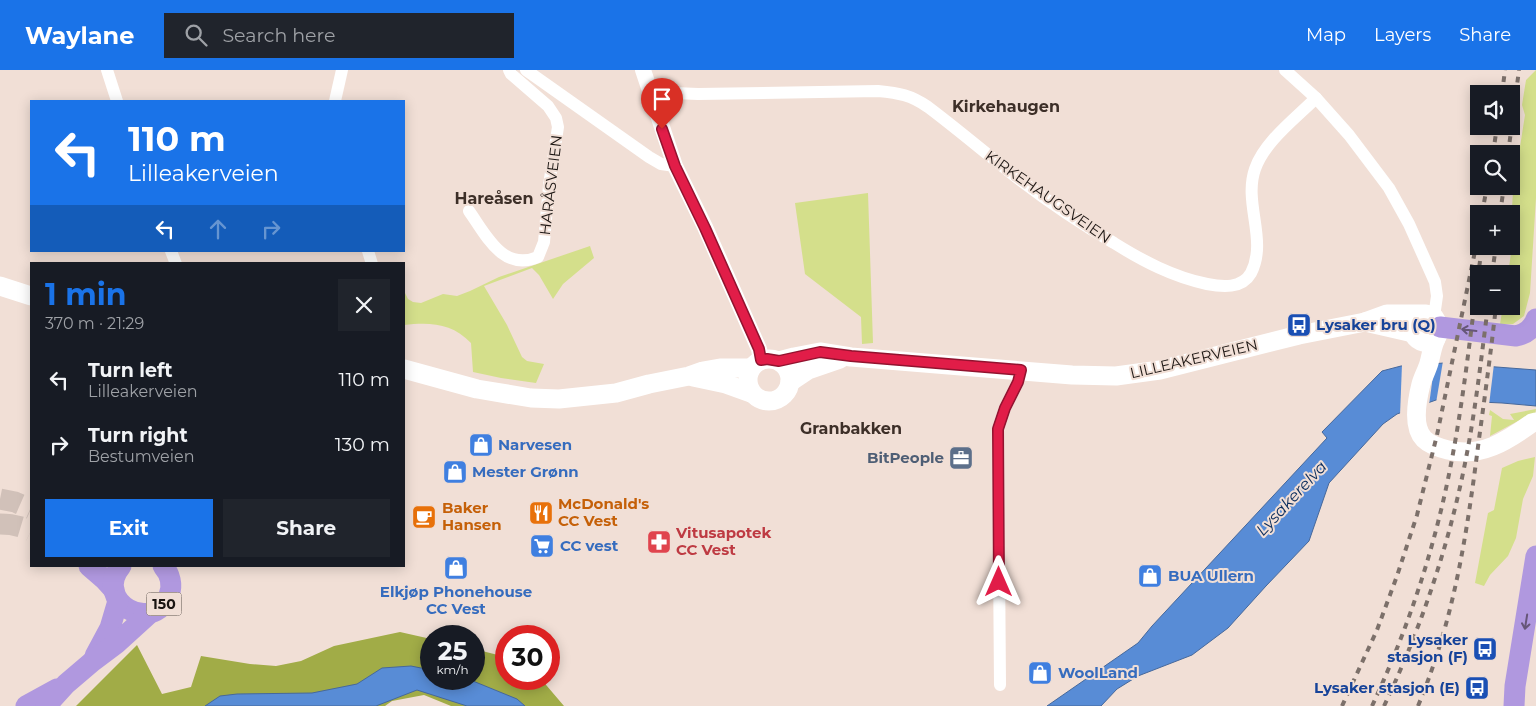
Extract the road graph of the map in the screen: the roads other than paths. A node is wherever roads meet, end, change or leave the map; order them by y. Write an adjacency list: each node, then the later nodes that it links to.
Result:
1 (107, 70): 9 (street)
2 (342, 70): 10 (street)
3 (509, 70): 12 (street, HARÅSVEIEN)
4 (526, 70): 11 (street)
5 (643, 70): 7 (street)
6 (1285, 70): 8 (street)
7 (650, 92): 8 (street, KIRKEHAUGSVEIEN); 11 (street)
8 (1316, 98): 16 (street)
9 (117, 100)
10 (335, 100)
11 (675, 166): 18 (street)
12 (469, 211)
13 (0, 286): 14 (main road)
14 (30, 296)
15 (1536, 319): 16 (highway, one-way to 16)
16 (1427, 335): 20 (main road, LILLEAKERVEIEN); 26 (main road)
17 (851, 356): 18 (main road, LILLEAKERVEIEN); 20 (main road, LILLEAKERVEIEN); 22 (main road, LILLEAKERVEIEN)
18 (764, 363): 21 (main road, LILLEAKERVEIEN); 22 (main road); 23 (main road)
19 (405, 370): 21 (main road, LILLEAKERVEIEN)
20 (1021, 370): 34 (street)
21 (689, 376): 23 (main road, LILLEAKERVEIEN)
22 (790, 382): 23 (main road)
23 (751, 393)
24 (1536, 422): 26 (main road)
25 (1536, 435): 26 (main road)
26 (1510, 439)
27 (1536, 556): 35 (highway, one-way to 35)
28 (90, 567): 31 (highway)
29 (120, 567): 31 (highway)
30 (164, 567): 32 (highway, 150)
31 (119, 610): 32 (highway); 32 (highway, 150); 33 (highway)
32 (150, 613)
33 (66, 684): 36 (highway); 37 (highway)
34 (1000, 685)
35 (1512, 699)
36 (26, 706)
37 (46, 706)

